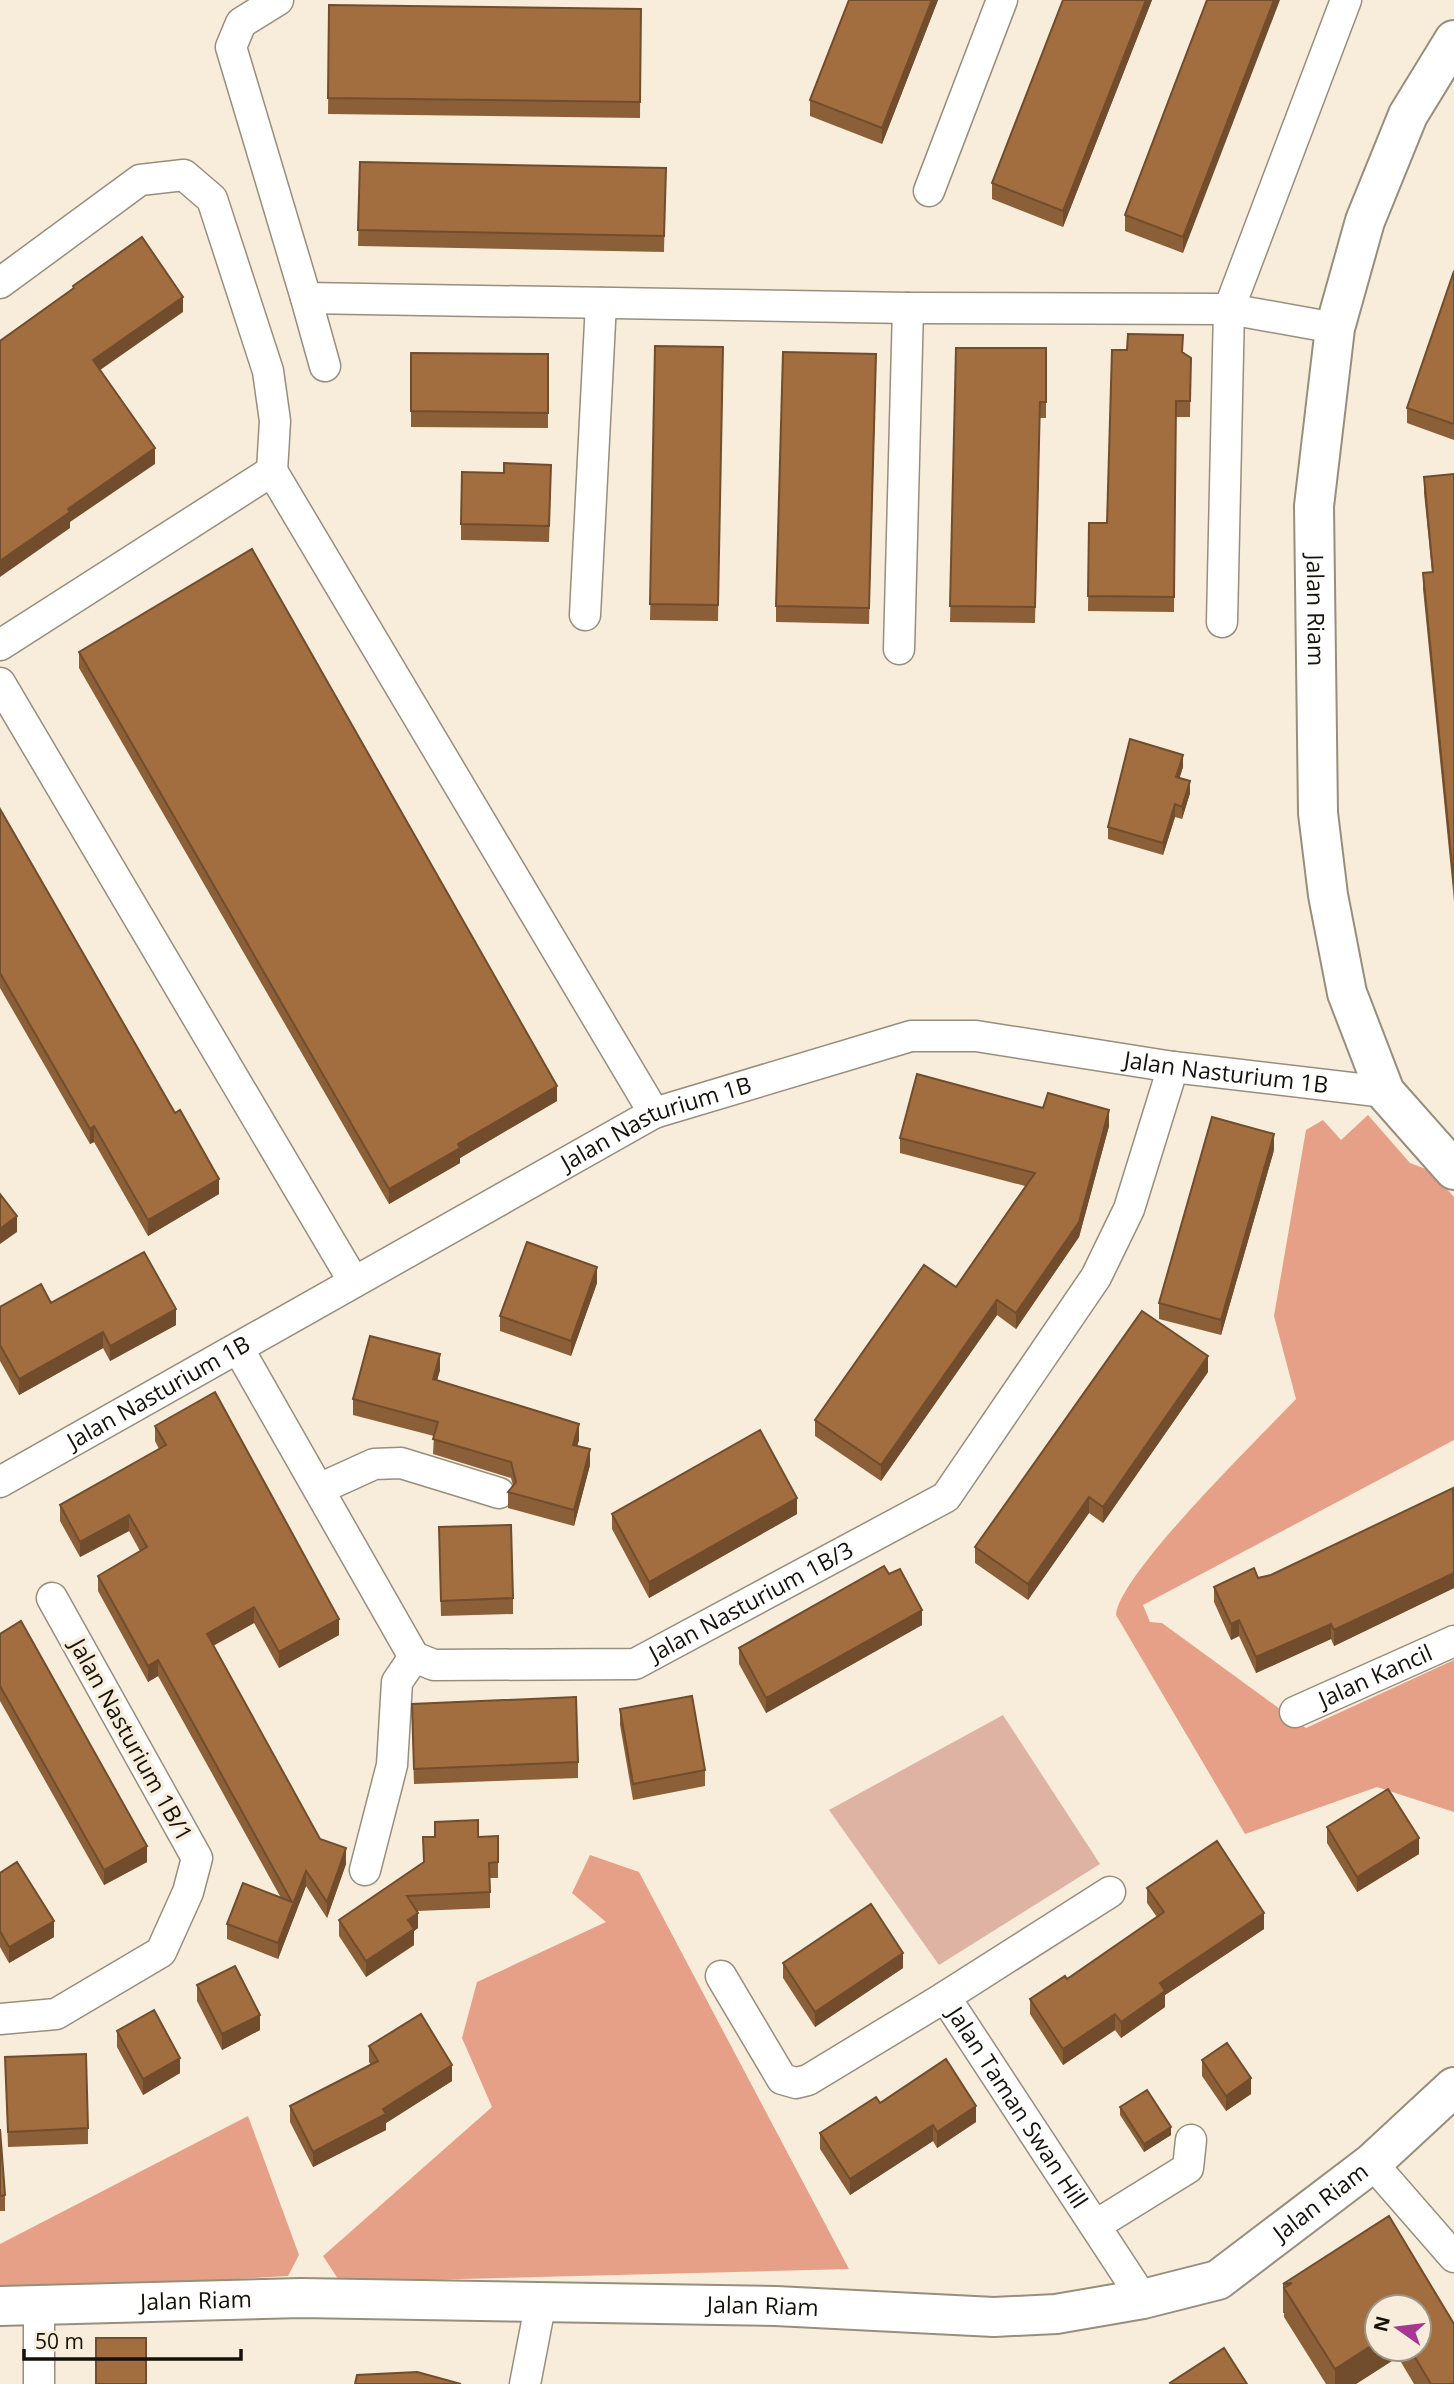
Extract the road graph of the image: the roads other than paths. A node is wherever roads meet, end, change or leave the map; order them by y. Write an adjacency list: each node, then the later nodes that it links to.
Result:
1 (278, 0): 7 (street)
2 (1002, 0): 5 (street)
3 (1346, 0): 10 (street)
4 (1454, 40): 11 (main road, Jalan Riam)
5 (929, 191)
6 (0, 283): 13 (street)
7 (306, 298): 8 (street); 12 (street)
8 (601, 303): 9 (street); 14 (street)
9 (908, 308): 10 (street); 17 (street)
10 (1229, 309): 11 (street); 15 (street)
11 (1335, 328): 20 (main road, Jalan Riam)
12 (325, 366)
13 (272, 471): 16 (street); 21 (street)
14 (585, 615)
15 (1222, 622)
16 (0, 645)
17 (899, 649)
18 (0, 682): 23 (street)
19 (1173, 1067): 20 (street, Jalan Nasturium 1B); 21 (street, Jalan Nasturium 1B); 30 (street, Jalan Nasturium 1B/3)
20 (1385, 1092): 22 (main road, Jalan Riam)
21 (654, 1113): 23 (street, Jalan Nasturium 1B)
22 (1454, 1170)
23 (354, 1282): 24 (street, Jalan Nasturium 1B)
24 (238, 1348): 25 (street, Jalan Nasturium 1B); 26 (street)
25 (0, 1481)
26 (319, 1489): 27 (street); 30 (street)
27 (499, 1493)
28 (52, 1598): 36 (street, Jalan Nasturium 1B/1)
29 (1454, 1641): 31 (street, Jalan Kancil)
30 (414, 1657): 32 (street)
31 (1294, 1712)
32 (365, 1870)
33 (1110, 1892): 35 (street)
34 (721, 1976): 35 (street, Jalan Taman Swan Hill)
35 (945, 1997): 40 (street, Jalan Taman Swan Hill)
36 (0, 2019)
37 (1454, 2087): 39 (main road, Jalan Riam)
38 (1191, 2140): 40 (street)
39 (1372, 2163): 41 (street); 42 (main road, Jalan Riam)
40 (1096, 2225): 42 (street, Jalan Taman Swan Hill)
41 (1454, 2256)
42 (1143, 2299): 43 (main road, Jalan Riam)
43 (541, 2301): 44 (main road, Jalan Riam); 47 (street)
44 (39, 2304): 45 (main road, Jalan Riam); 46 (street)
45 (0, 2306)
46 (40, 2384)
47 (525, 2384)

